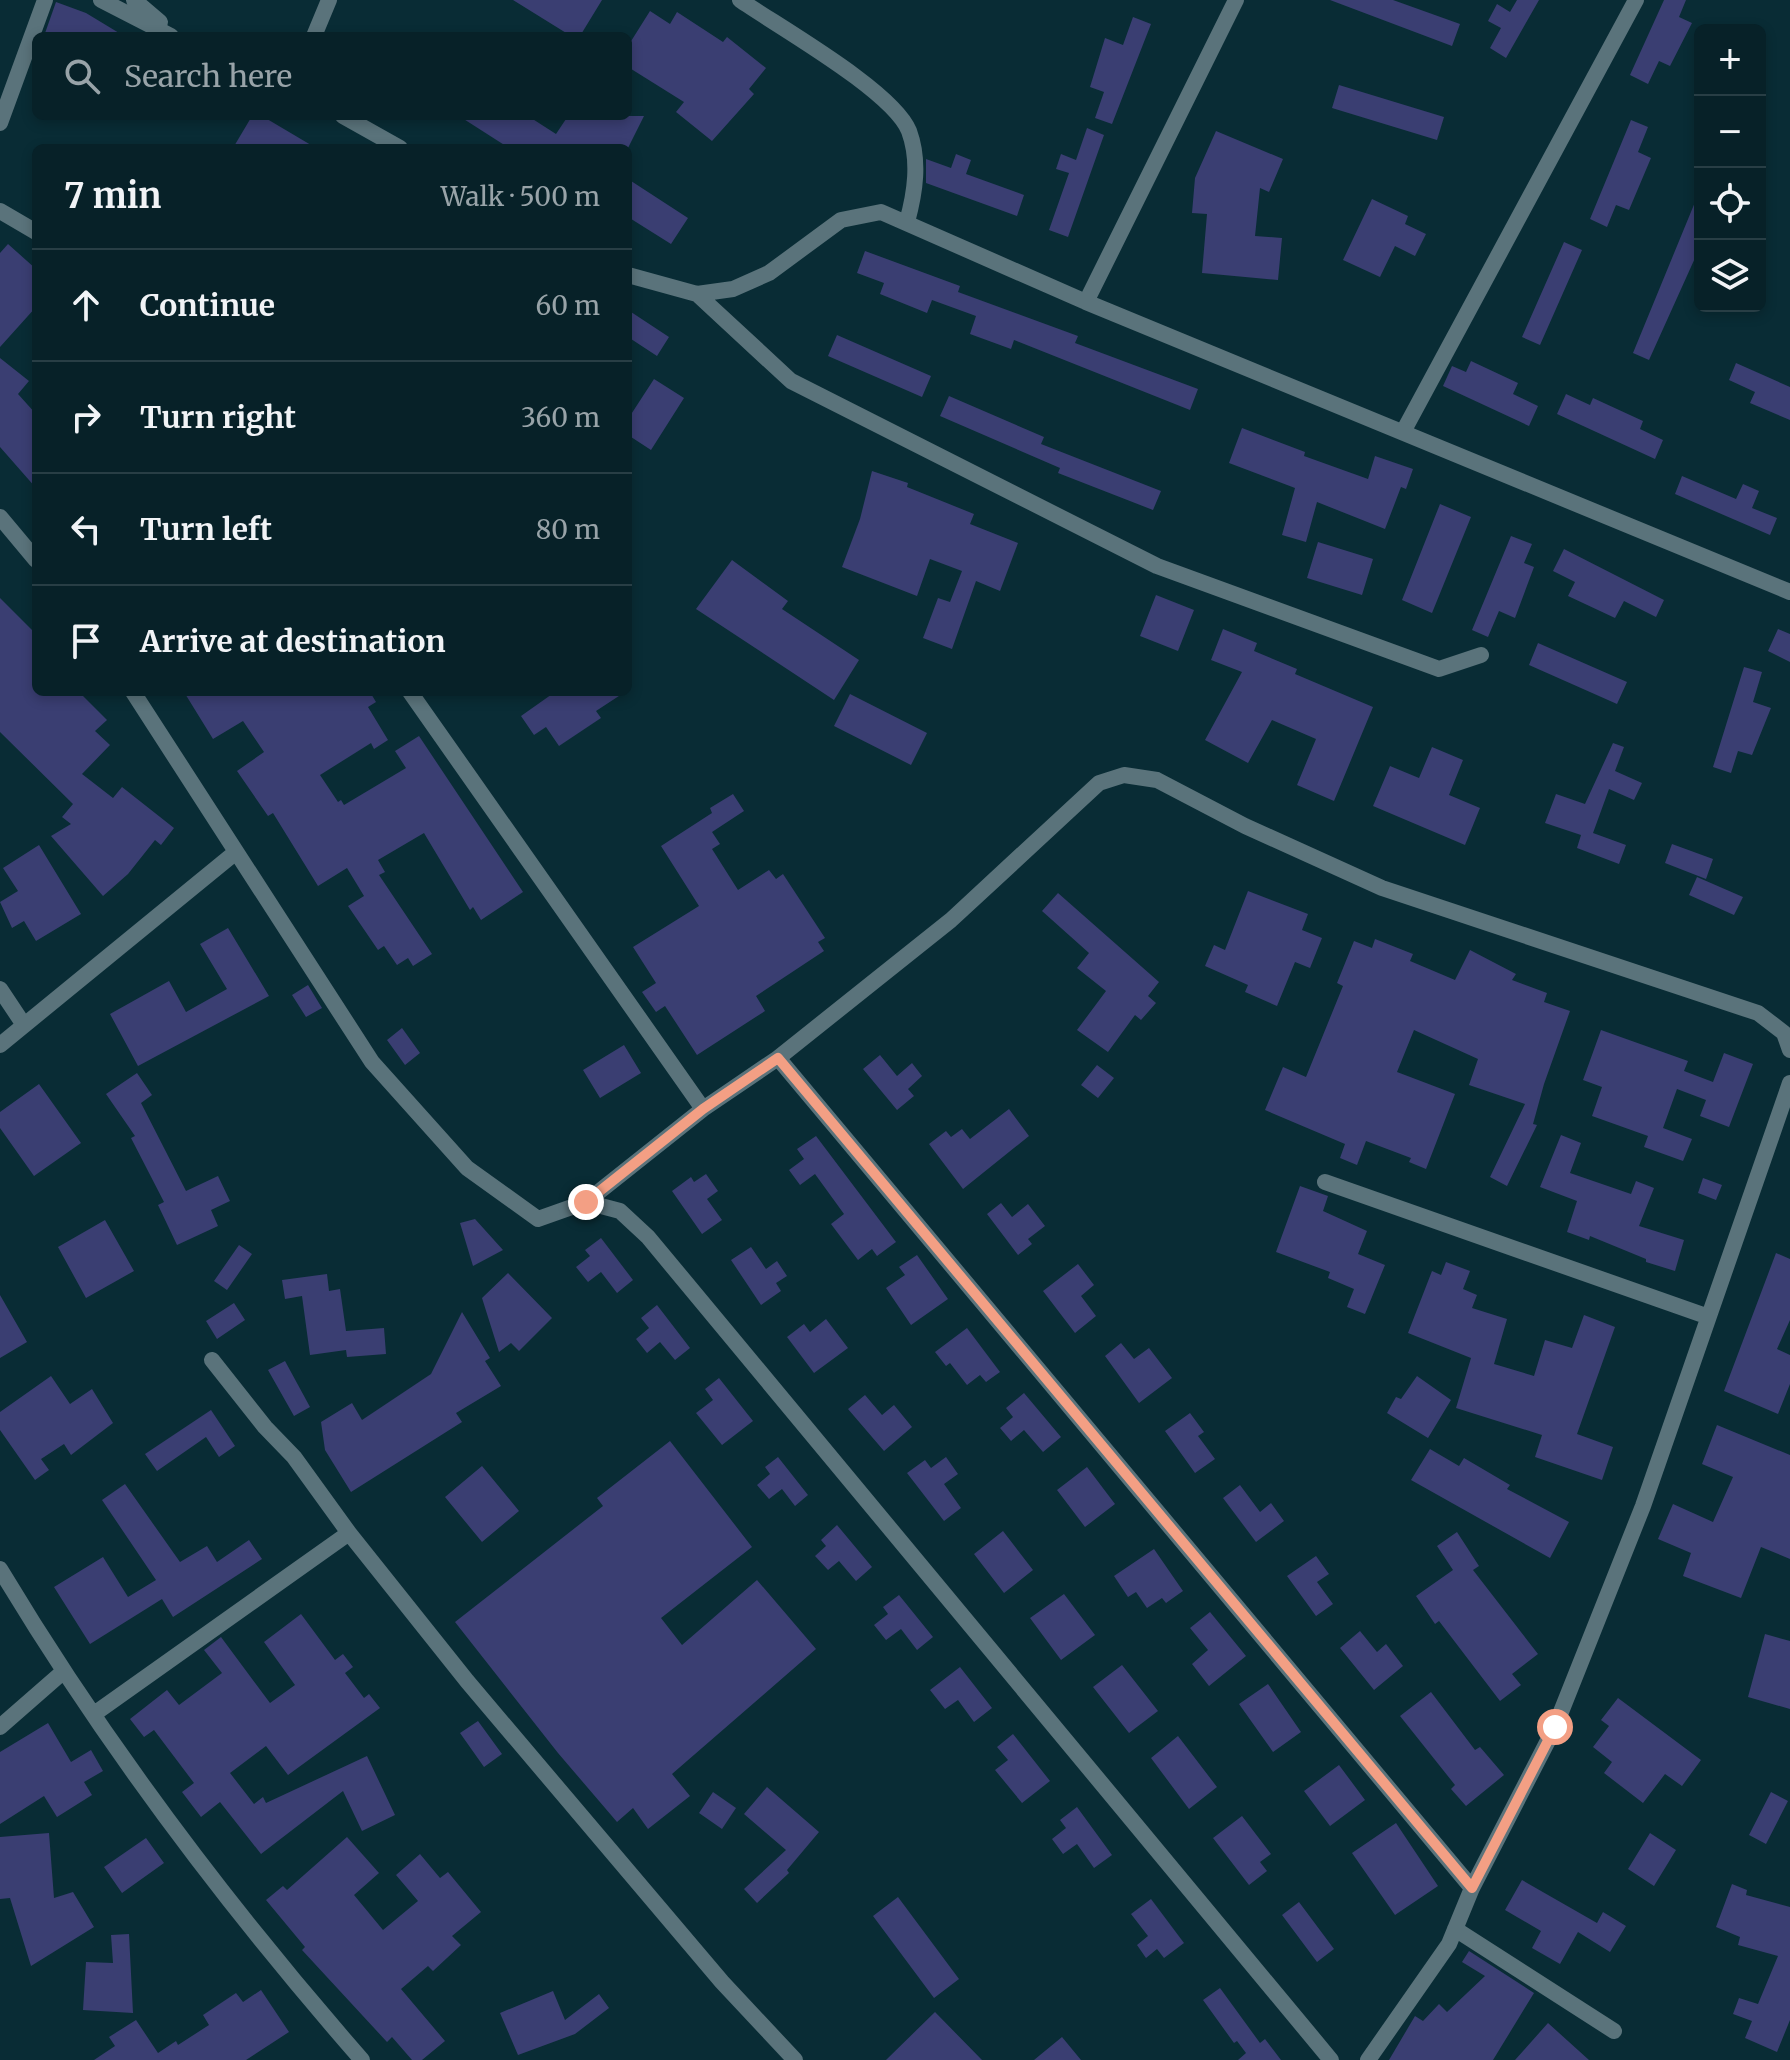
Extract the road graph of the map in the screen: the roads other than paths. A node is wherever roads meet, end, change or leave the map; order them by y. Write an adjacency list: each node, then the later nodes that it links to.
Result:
1 (45, 0): 8 (street)
2 (101, 0): 9 (street)
3 (134, 0): 10 (street)
4 (329, 0): 11 (street)
5 (740, 0): 17 (street)
6 (1236, 0): 21 (street)
7 (1636, 0): 22 (street)
8 (33, 32)
9 (166, 32)
10 (170, 32)
11 (316, 32)
12 (32, 36): 14 (street)
13 (350, 120): 15 (street)
14 (0, 123)
15 (393, 144)
16 (0, 211): 18 (street)
17 (907, 222): 20 (street); 21 (street)
18 (32, 230)
19 (632, 276): 20 (street)
20 (697, 294): 26 (street)
21 (1086, 302): 22 (street)
22 (1403, 432): 25 (street)
23 (0, 517): 24 (street)
24 (32, 555)
25 (1790, 592)
26 (1481, 655)
27 (136, 696): 29 (street)
28 (413, 696): 36 (street)
29 (236, 852): 31 (street); 38 (street)
30 (0, 989): 31 (street)
31 (24, 1025): 32 (street)
32 (0, 1045)
33 (1790, 1050): 34 (street)
34 (778, 1058): 36 (street); 46 (street)
35 (1790, 1083): 39 (street)
36 (703, 1109): 38 (street)
37 (1325, 1182): 39 (street)
38 (586, 1202): 51 (street)
39 (1706, 1316): 46 (street)
40 (212, 1360): 41 (street)
41 (349, 1533): 44 (street); 50 (street)
42 (0, 1569): 43 (street)
43 (64, 1671): 44 (street); 45 (street)
44 (94, 1714): 49 (street)
45 (0, 1727)
46 (1472, 1888): 47 (street)
47 (1455, 1929): 48 (street); 52 (street)
48 (1614, 2031)
49 (362, 2060)
50 (795, 2060)
51 (1331, 2060)
52 (1368, 2060)

